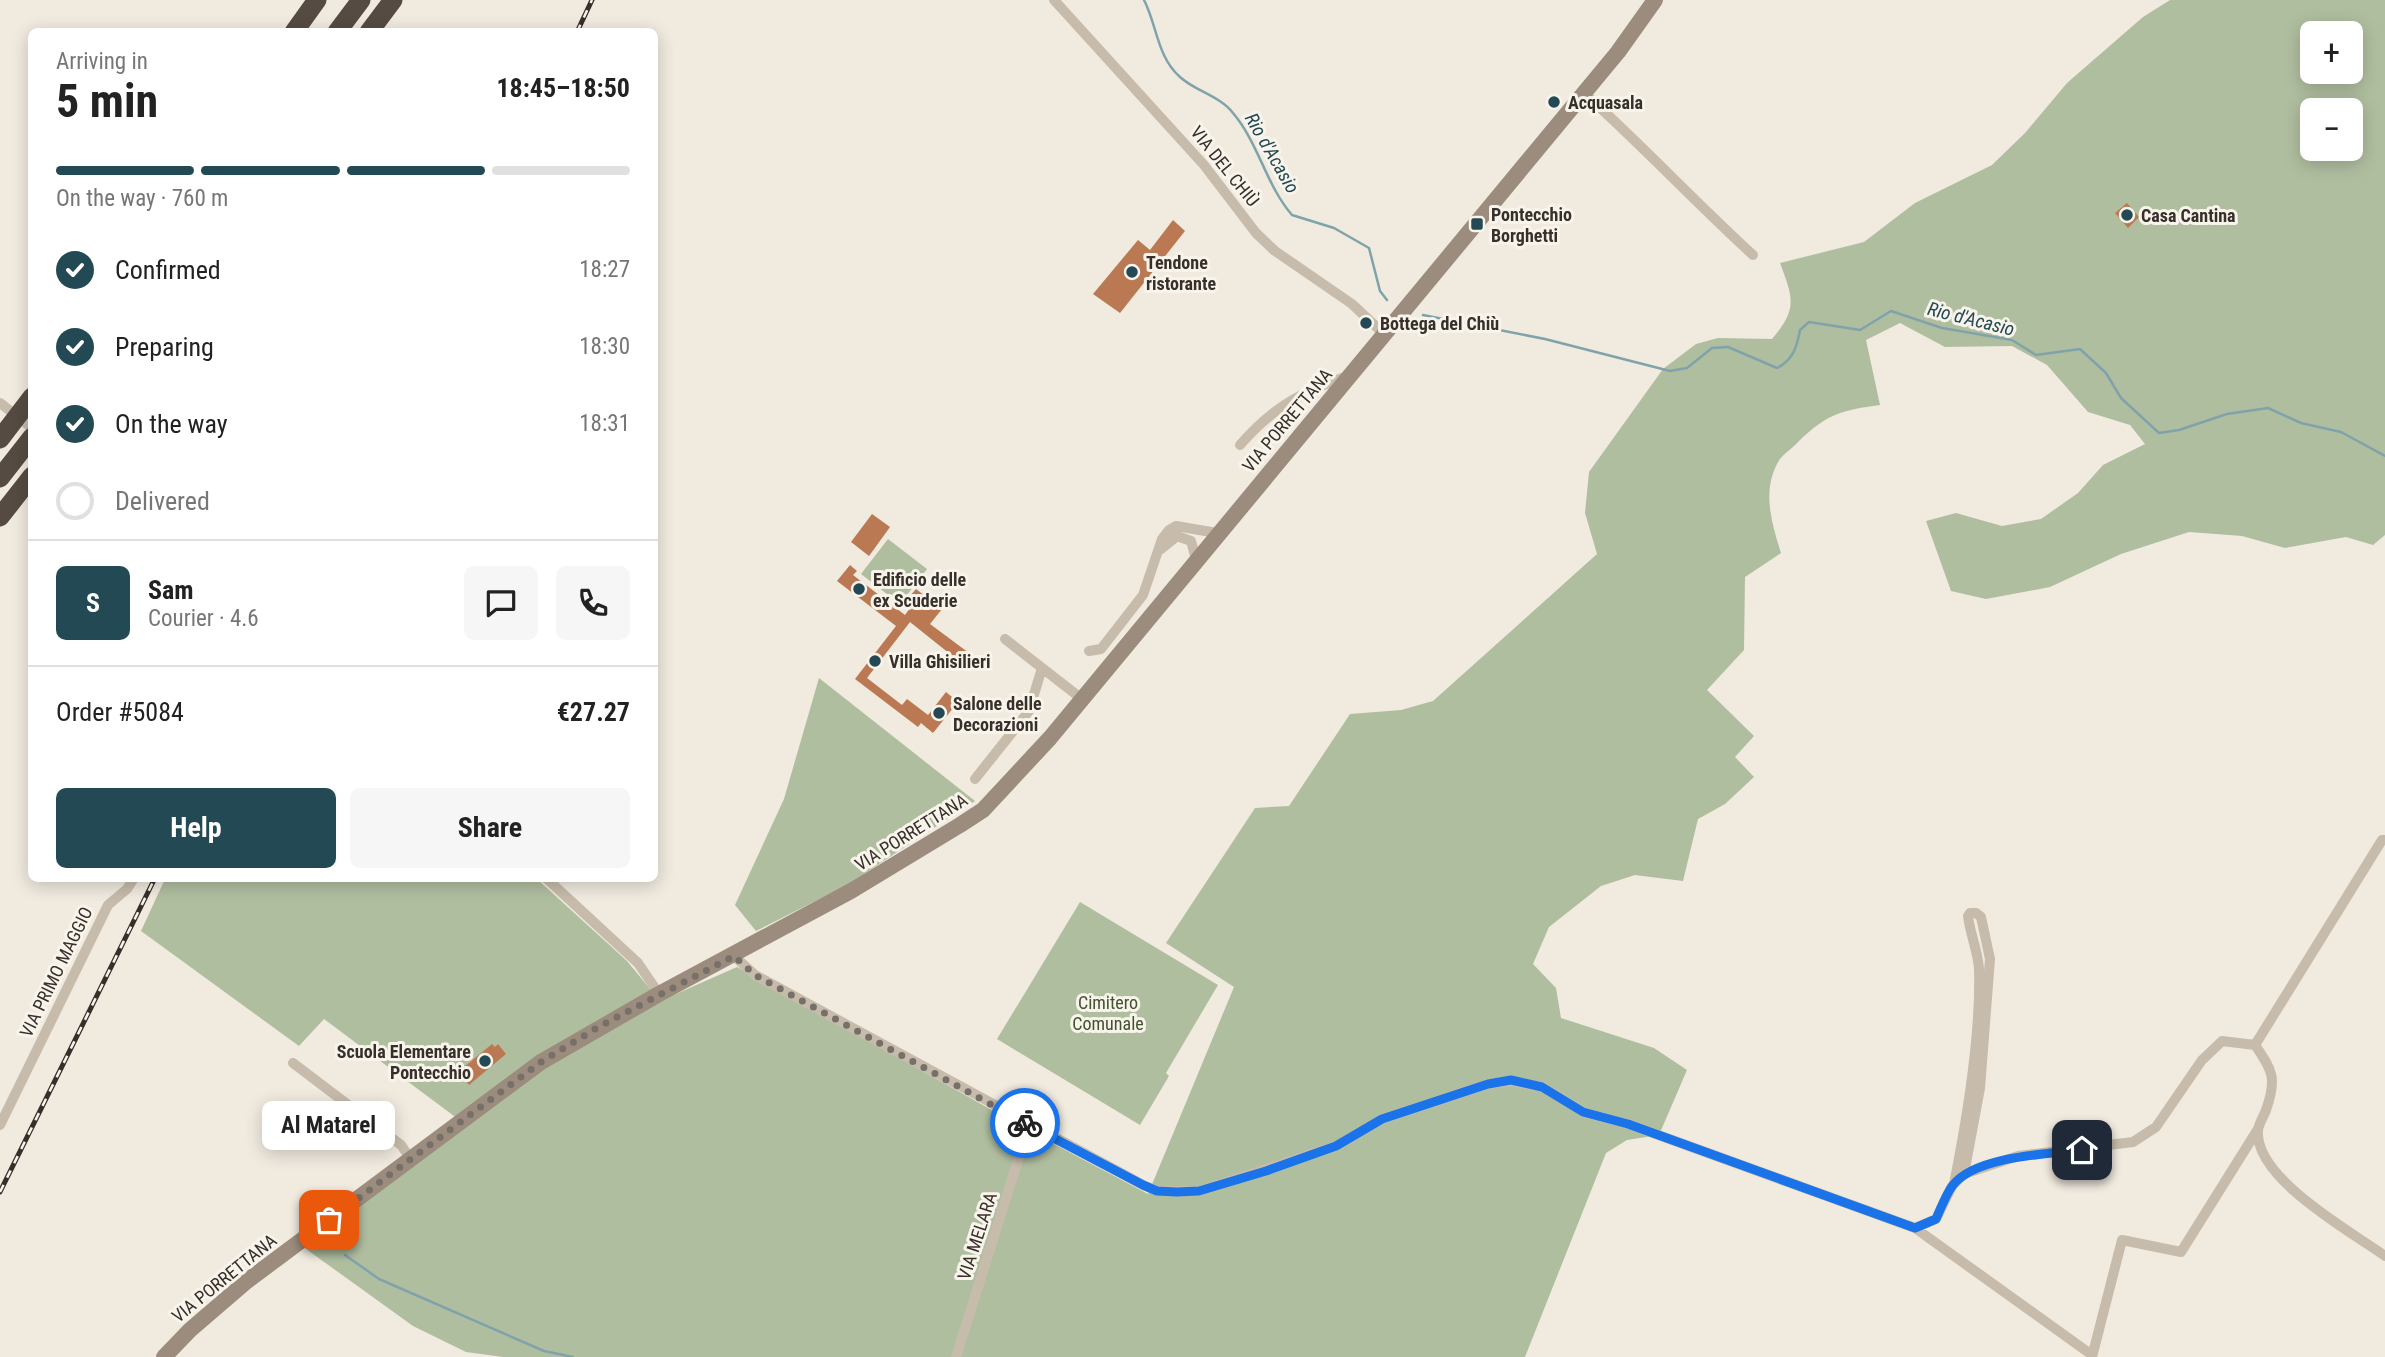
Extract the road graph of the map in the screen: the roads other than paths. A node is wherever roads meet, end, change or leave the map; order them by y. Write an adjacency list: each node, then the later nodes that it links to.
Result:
1 (317, 0): 6 (highway)
2 (361, 0): 7 (highway)
3 (393, 0): 8 (highway)
4 (1054, 0): 11 (street, VIA DEL CHIÙ)
5 (1655, 0): 9 (main road, VIA PORRETTANA)
6 (297, 28)
7 (340, 28)
8 (372, 28)
9 (1584, 93): 10 (street); 11 (main road, VIA PORRETTANA)
10 (1753, 255)
11 (1385, 335): 12 (main road, VIA PORRETTANA)
12 (1351, 375): 18 (street); 22 (main road, VIA PORRETTANA)
13 (28, 402): 16 (highway)
14 (0, 403): 15 (street)
15 (28, 425)
16 (0, 439)
17 (28, 441): 19 (highway)
18 (1240, 445)
19 (0, 478)
20 (28, 481): 21 (highway)
21 (0, 517)
22 (1217, 533): 23 (main road, VIA PORRETTANA); 24 (street)
23 (1197, 550): 24 (street); 28 (main road, VIA PORRETTANA)
24 (1156, 556): 26 (street)
25 (1004, 639): 27 (street)
26 (1089, 651)
27 (1042, 668): 28 (street); 29 (street)
28 (1082, 699): 33 (main road, VIA PORRETTANA)
29 (975, 779)
30 (2385, 840): 35 (street)
31 (131, 882): 37 (street, VIA PRIMO MAGGIO)
32 (550, 882): 34 (street)
33 (734, 956): 34 (main road, VIA PORRETTANA); 38 (street)
34 (659, 994): 40 (main road, VIA PORRETTANA)
35 (2255, 1045): 39 (street); 41 (street)
36 (293, 1063): 40 (street)
37 (0, 1125)
38 (1029, 1125): 43 (street); 47 (street, VIA MELARA)
39 (2258, 1129): 44 (street); 46 (street)
40 (410, 1158): 45 (main road, VIA PORRETTANA)
41 (1964, 1174): 42 (street); 42 (street)
42 (1954, 1184): 43 (street)
43 (1915, 1228): 46 (street)
44 (2385, 1256)
45 (170, 1355)
46 (2092, 1356)
47 (957, 1357)

